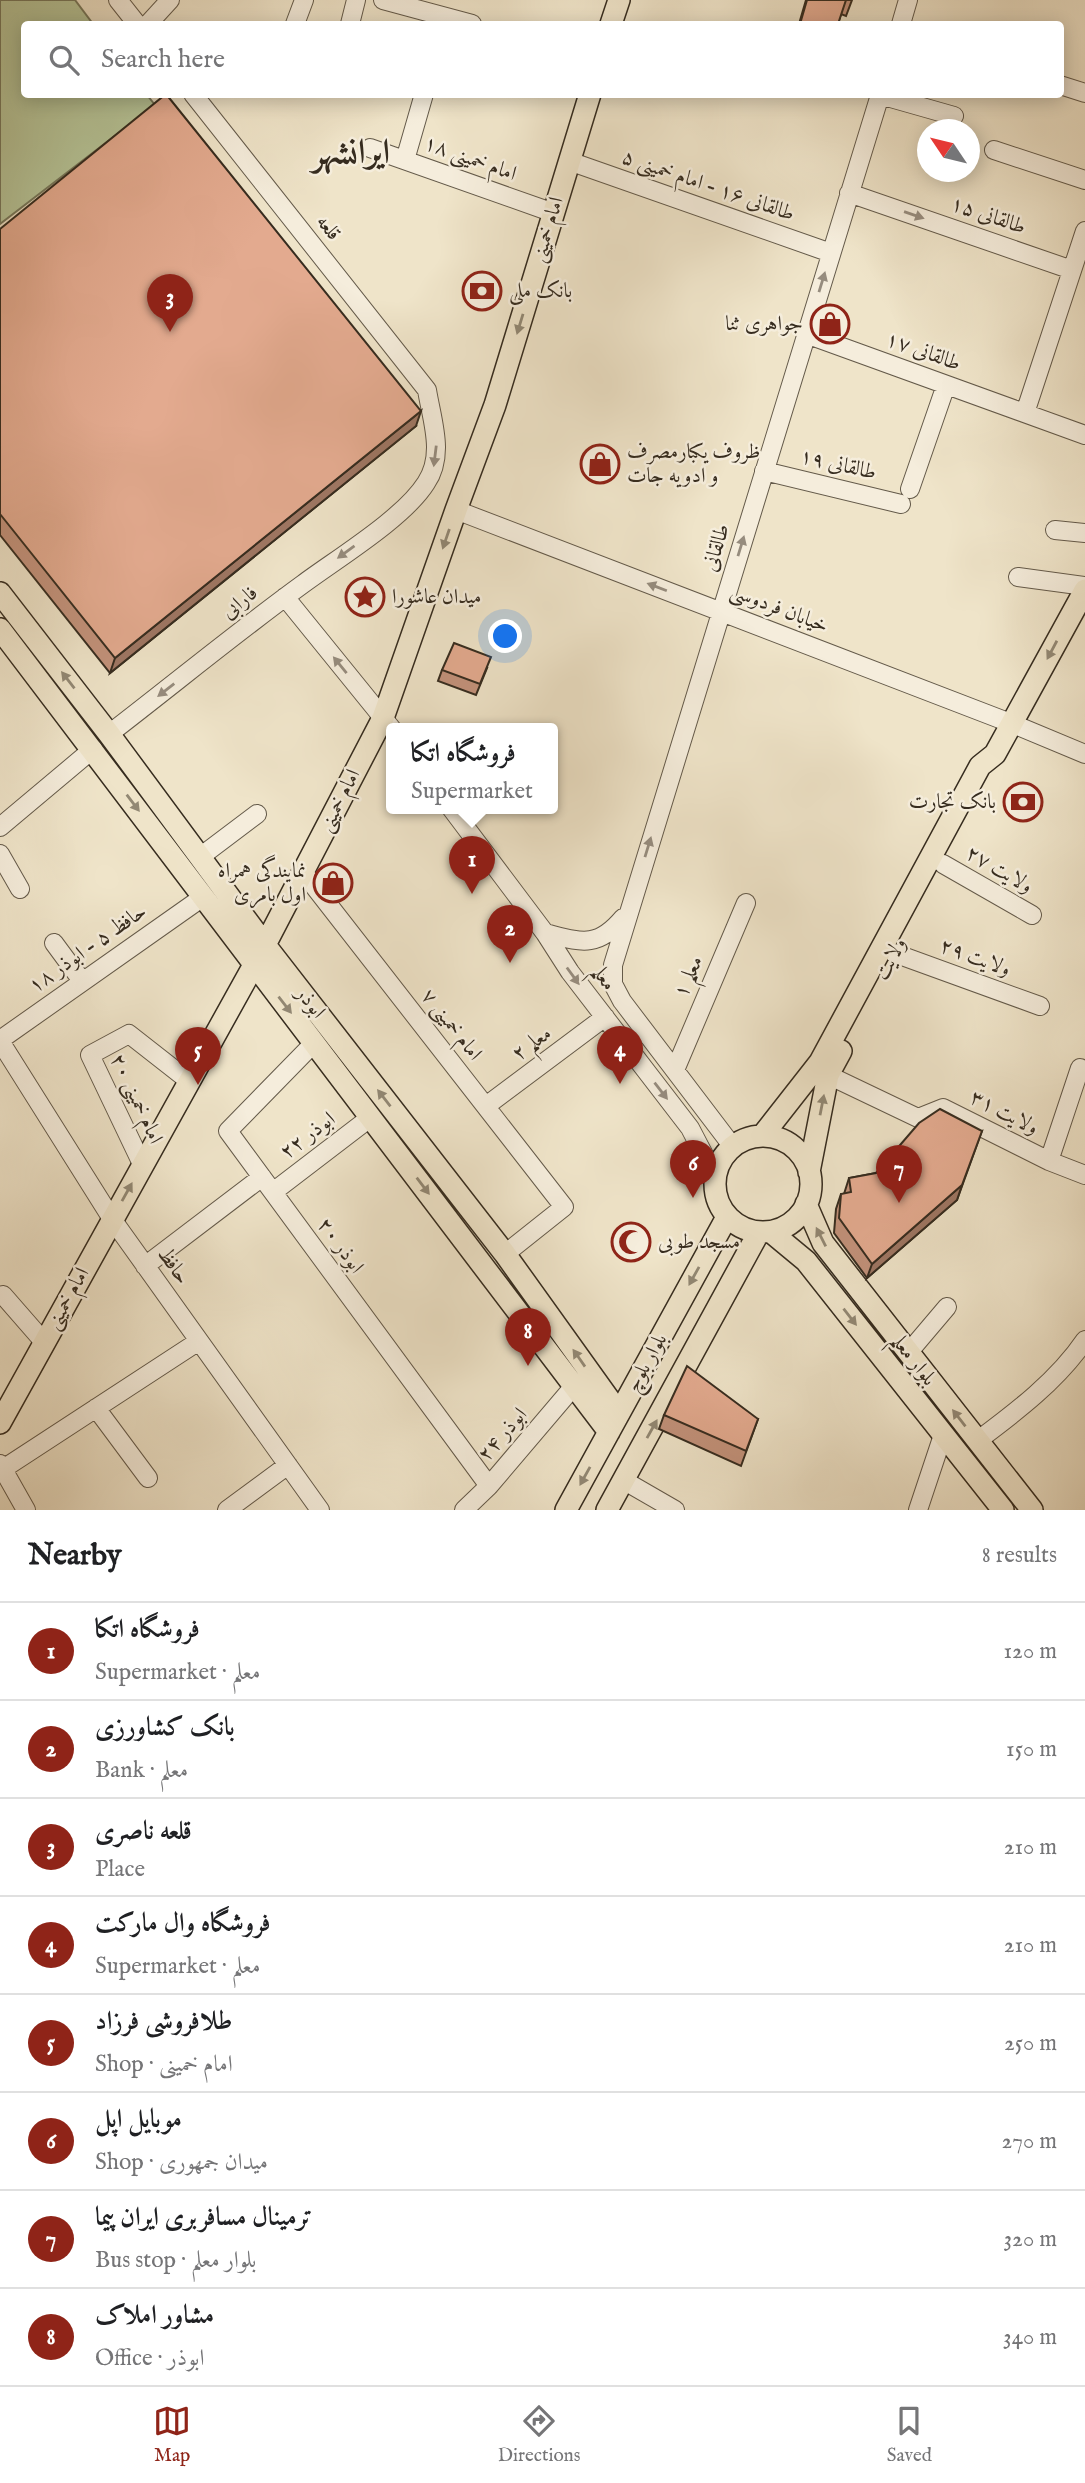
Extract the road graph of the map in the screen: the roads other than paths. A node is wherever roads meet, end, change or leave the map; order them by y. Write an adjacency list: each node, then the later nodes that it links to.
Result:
1 (118, 0): 9 (street)
2 (170, 0): 10 (street)
3 (304, 0): 11 (street)
4 (356, 0): 12 (street)
5 (383, 0): 13 (street)
6 (454, 0): 13 (street)
7 (618, 0): 14 (main road)
8 (908, 0): 15 (street)
9 (135, 21)
10 (151, 21)
11 (296, 21)
12 (351, 21)
13 (447, 21)
14 (612, 21)
15 (902, 21)
16 (1064, 86): 17 (street)
17 (1085, 93)
18 (196, 98): 36 (street, قلعه)
19 (423, 98): 26 (street)
20 (589, 98): 27 (main road, امام خمینی)
21 (879, 98): 29 (street, طالقانی)
22 (893, 98): 23 (street)
23 (954, 116)
24 (370, 148): 26 (street, امام خمینی ۱۸)
25 (994, 150): 28 (street)
26 (405, 160): 30 (street, امام خمینی ۱۸)
27 (569, 161): 30 (main road, امام خمینی); 32 (street, طالقانی ۱۶ - امام خمینی ۵)
28 (1085, 180)
29 (849, 193): 32 (street, طالقانی); 33 (street, طالقانی ۱۵, one-way to 33)
30 (554, 213): 40 (main road, امام خمینی, one-way to 40)
31 (1085, 231): 33 (street)
32 (831, 253): 34 (street, طالقانی, one-way to 32)
33 (1072, 270): 37 (street)
34 (806, 334): 35 (street, طالقانی ۱۷); 39 (street, طالقانی)
35 (946, 384): 37 (street, طالقانی ۱۷); 39 (street, طالقانی ۱۹)
36 (427, 390): 46 (street, فارابی, one-way to 46)
37 (1025, 413): 38 (street, طالقانی ۱۷)
38 (1085, 435)
39 (764, 471): 47 (street, طالقانی, one-way to 39)
40 (456, 510): 47 (street, خیابان فردوسی, one-way to 40); 50 (main road, امام خمینی, one-way to 50)
41 (1055, 530): 42 (street)
42 (1085, 533)
43 (1018, 577): 44 (street)
44 (1085, 588): 51 (main road, ولایت, one-way to 51)
45 (0, 593): 53 (main road, ابوذر, one-way to 45)
46 (285, 597): 49 (street, one-way to 46); 53 (street, فارابی, one-way to 53)
47 (721, 611): 51 (street, خیابان فردوسی); 67 (street, طالقانی, one-way to 47)
48 (0, 629): 54 (main road, ابوذر)
49 (386, 723)
50 (387, 723)
51 (1013, 724): 55 (main road, ولایت); 56 (street, خیابان فردوسی)
52 (386, 726): 63 (main road, امام خمینی)
53 (109, 734): 61 (main road, ابوذر)
54 (93, 749): 59 (street); 65 (main road, ابوذر, one-way to 65)
55 (995, 754): 62 (main road, ولایت); 81 (main road, ولایت)
56 (1085, 754)
57 (257, 814): 61 (street)
58 (456, 814): 69 (street, معلم)
59 (0, 827)
60 (0, 854): 64 (street)
61 (200, 857): 71 (main road, ابوذر)
62 (943, 864): 68 (street, ولایت ۲۷); 72 (main road, ولایت)
63 (303, 872): 71 (main road, امام خمینی); 84 (street, امام خمینی ۷)
64 (20, 888)
65 (203, 897): 73 (main road, ابوذر); 74 (street, حافظ ۵ - ابوذر ۱۸)
66 (746, 903): 82 (street, معلم ۱)
67 (628, 912): 69 (street); 76 (street, طالقانی)
68 (1032, 915)
69 (545, 933): 77 (street, معلم, one-way to 77)
70 (54, 943): 74 (street)
71 (265, 944): 73 (main road, امام خمینی); 98 (main road, ابوذر, one-way to 71)
72 (894, 953): 75 (street, ولایت ۲۹); 81 (main road, ولایت)
73 (254, 965): 79 (main road, ابوذر, one-way to 79); 83 (main road, امام خمینی)
74 (82, 981): 78 (street, حافظ ۵ - ابوذر ۱۸)
75 (1040, 1006)
76 (630, 1013): 82 (street, معلم)
77 (604, 1017): 84 (street, معلم ۲); 92 (street, معلم, one-way to 92)
78 (0, 1041): 96 (street, حافظ)
79 (314, 1043): 85 (main road, ابوذر); 93 (street, ابوذر ۲۰)
80 (1080, 1068): 88 (street)
81 (824, 1069): 86 (main road); 88 (street, ولایت ۳۱); 90 (main road, ولایت, one-way to 81)
82 (675, 1070): 87 (street, معلم)
83 (189, 1081): 89 (main road, امام خمینی); 89 (street, امام خمینی ۲۰)
84 (485, 1106): 98 (street, امام خمینی ۷)
85 (371, 1117): 93 (street, ابوذر ۲۲); 107 (main road, ابوذر, one-way to 107)
86 (762, 1136): 87 (main road); 90 (main road)
87 (733, 1147): 92 (main road)
88 (1049, 1161): 91 (street, ولایت ۳۱)
89 (142, 1164): 96 (main road, امام خمینی, one-way to 89)
90 (809, 1172): 94 (main road)
91 (1085, 1175)
92 (715, 1176): 95 (main road)
93 (267, 1184): 99 (street, ابوذر ۲۲); 118 (street, ابوذر ۲۰)
94 (806, 1204): 97 (main road); 105 (main road, بلوار معلم, one-way to 94)
95 (727, 1217): 97 (main road); 109 (main road, بلوار بلوچ, one-way to 109)
96 (112, 1219): 99 (street, حافظ); 104 (main road, امام خمینی)
97 (765, 1232): 112 (main road, بلوار معلم, one-way to 112); 117 (main road, بلوار بلوچ, one-way to 97)
98 (505, 1254): 109 (main road, ابوذر, one-way to 98)
99 (145, 1266): 103 (street, حافظ)
100 (3, 1295): 104 (street)
101 (947, 1307): 105 (street)
102 (1085, 1340): 106 (street)
103 (199, 1341): 108 (street); 114 (street, حافظ)
104 (44, 1342): 110 (main road, امام خمینی)
105 (908, 1353): 113 (main road, بلوار معلم, one-way to 105)
106 (1079, 1362): 113 (street)
107 (574, 1386): 111 (main road, ابوذر); 118 (street, ابوذر ۲۴)
108 (96, 1408): 115 (street); 116 (street)
109 (619, 1413): 111 (main road, بلوار بلوچ)
110 (0, 1423)
111 (609, 1432): 123 (main road, بلوار بلوچ, one-way to 123)
112 (943, 1435): 126 (street); 127 (main road, بلوار معلم)
113 (977, 1441): 128 (main road, بلوار معلم)
114 (288, 1465): 120 (street); 121 (street, حافظ)
115 (2, 1467): 119 (street)
116 (148, 1478)
117 (623, 1480): 124 (main road, بلوار بلوچ); 125 (street)
118 (489, 1486): 122 (street, ابوذر ۲۴)
119 (26, 1510)
120 (227, 1510)
121 (320, 1510)
122 (464, 1510)
123 (566, 1510)
124 (607, 1510)
125 (676, 1510)
126 (918, 1510)
127 (1003, 1510)
128 (1032, 1510)

